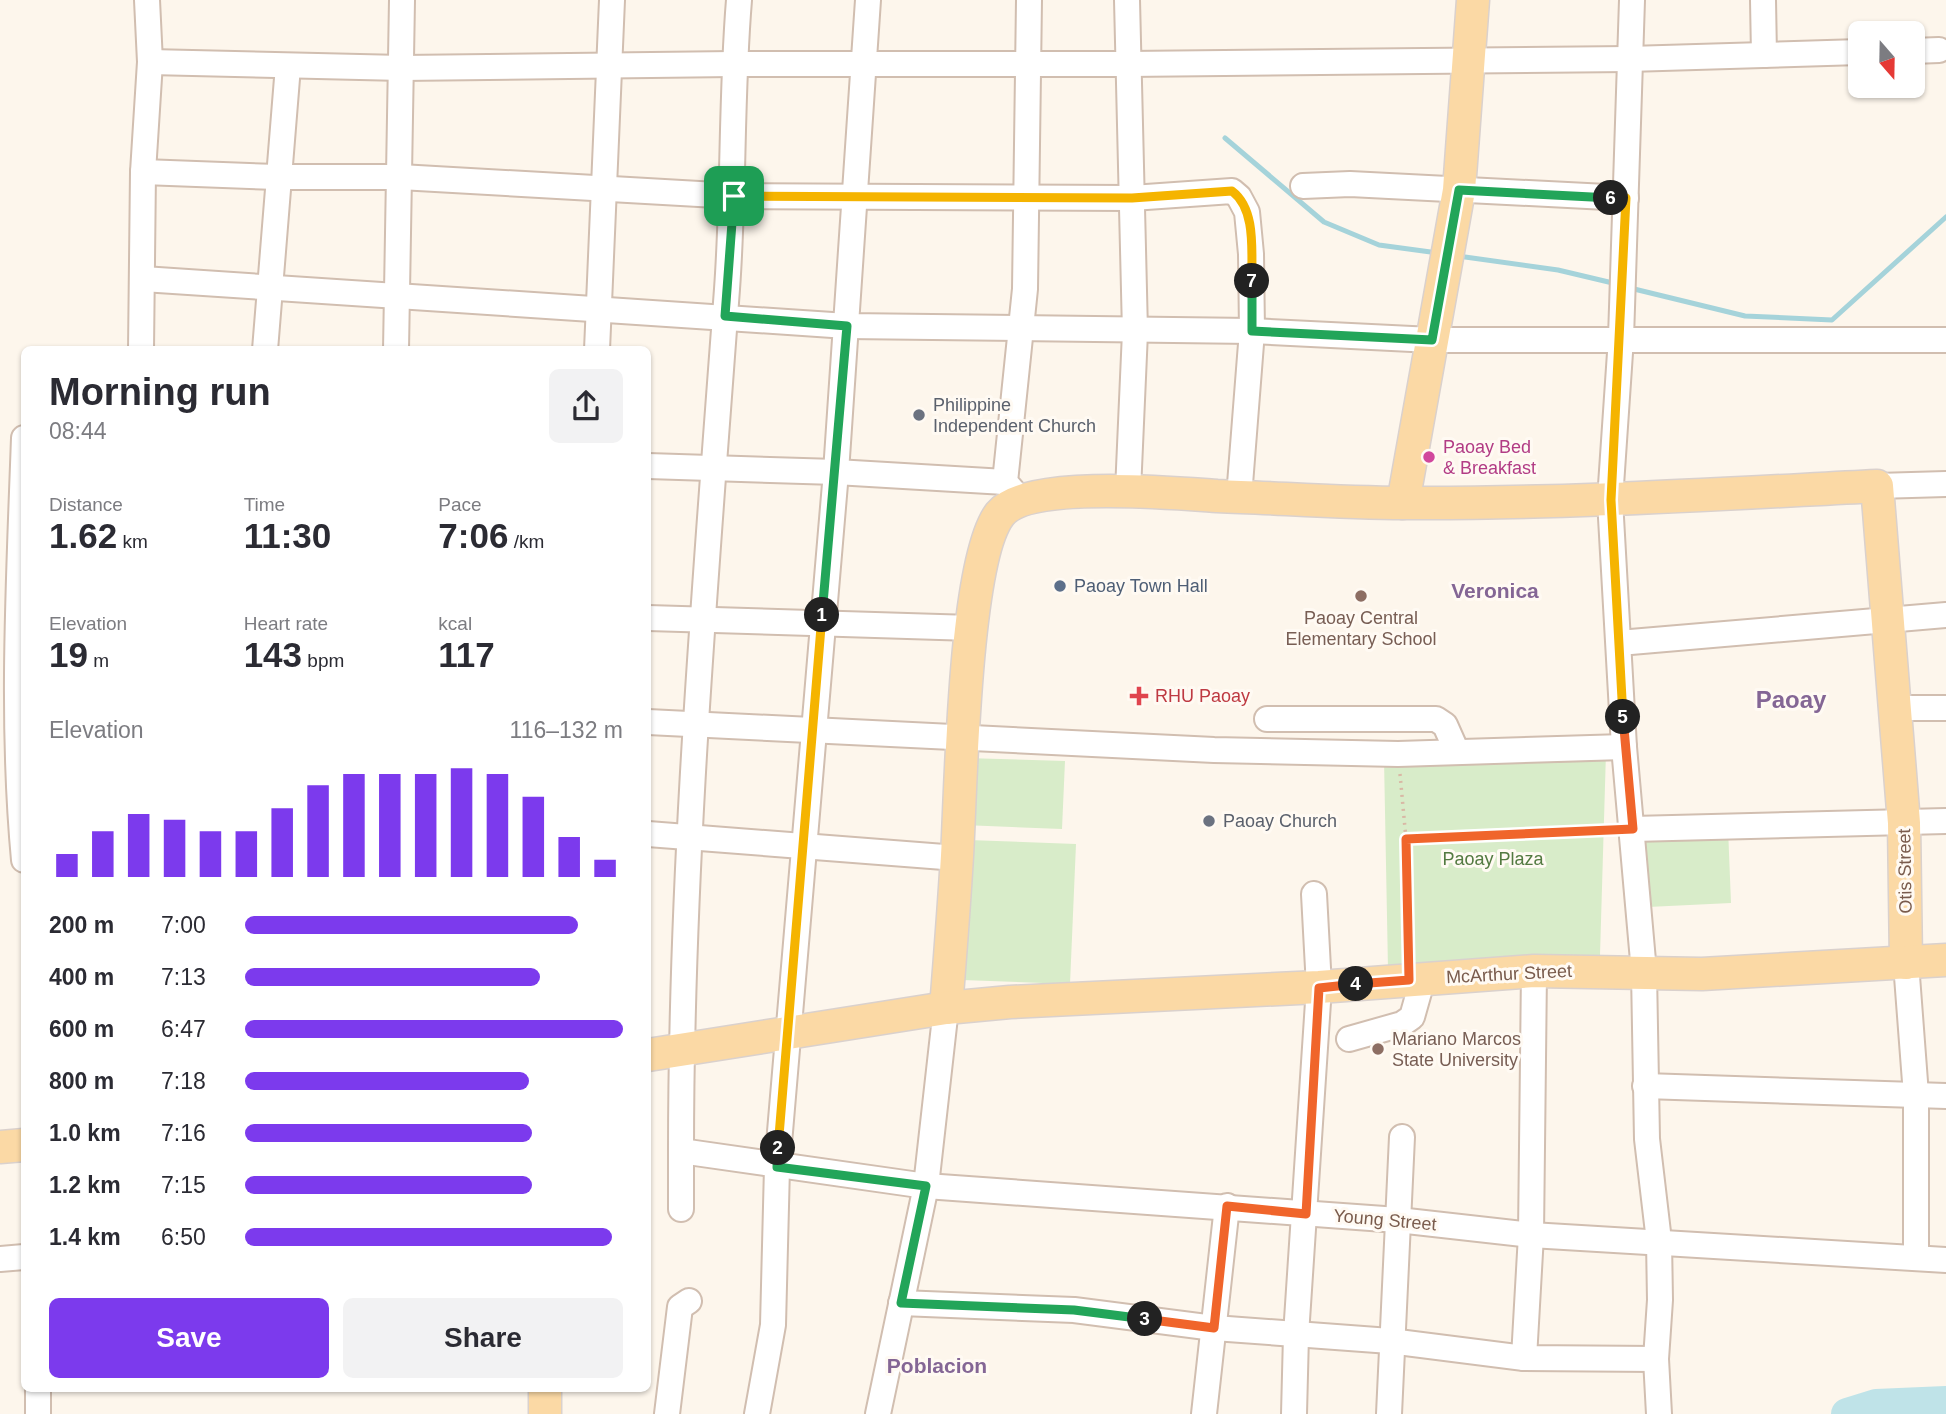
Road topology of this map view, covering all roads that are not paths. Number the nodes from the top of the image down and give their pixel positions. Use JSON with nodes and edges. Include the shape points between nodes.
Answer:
{"nodes":[{"id":1,"x":147,"y":0,"type":"edge"},
{"id":2,"x":402,"y":0,"type":"edge"},
{"id":3,"x":612,"y":0,"type":"edge"},
{"id":4,"x":739,"y":0,"type":"edge"},
{"id":5,"x":868,"y":0,"type":"edge"},
{"id":6,"x":1029,"y":0,"type":"edge"},
{"id":7,"x":1127,"y":0,"type":"edge"},
{"id":8,"x":1473,"y":0,"type":"edge"},
{"id":9,"x":1632,"y":0,"type":"edge"},
{"id":10,"x":1763,"y":0,"type":"edge"},
{"id":11,"x":1939,"y":50,"type":"dead end"},
{"id":12,"x":1925,"y":51,"type":"edge"},
{"id":13,"x":1848,"y":52,"type":"edge"},
{"id":14,"x":1764,"y":55,"type":"junction"},
{"id":15,"x":1470,"y":59,"type":"junction"},
{"id":16,"x":1629,"y":60,"type":"junction"},
{"id":17,"x":150,"y":62,"type":"junction"},
{"id":18,"x":733,"y":64,"type":"junction"},
{"id":19,"x":1128,"y":64,"type":"junction"},
{"id":20,"x":610,"y":65,"type":"junction"},
{"id":21,"x":1029,"y":65,"type":"junction"},
{"id":22,"x":288,"y":66,"type":"junction"},
{"id":23,"x":864,"y":66,"type":"junction"},
{"id":24,"x":402,"y":68,"type":"junction"},
{"id":25,"x":143,"y":172,"type":"junction"},
{"id":26,"x":277,"y":177,"type":"junction"},
{"id":27,"x":400,"y":177,"type":"junction"},
{"id":28,"x":1303,"y":186,"type":"dead end"},
{"id":29,"x":606,"y":188,"type":"junction"},
{"id":30,"x":1459,"y":190,"type":"junction"},
{"id":31,"x":856,"y":194,"type":"junction"},
{"id":32,"x":734,"y":196,"type":"junction"},
{"id":33,"x":1028,"y":197,"type":"junction"},
{"id":34,"x":1132,"y":198,"type":"junction"},
{"id":35,"x":1626,"y":198,"type":"junction"},
{"id":36,"x":143,"y":279,"type":"junction"},
{"id":37,"x":268,"y":288,"type":"junction"},
{"id":38,"x":399,"y":296,"type":"junction"},
{"id":39,"x":598,"y":309,"type":"junction"},
{"id":40,"x":725,"y":316,"type":"junction"},
{"id":41,"x":847,"y":326,"type":"junction"},
{"id":42,"x":1023,"y":327,"type":"junction"},
{"id":43,"x":1252,"y":331,"type":"junction"},
{"id":44,"x":1135,"y":332,"type":"junction"},
{"id":45,"x":1621,"y":338,"type":"junction"},
{"id":46,"x":1432,"y":340,"type":"junction"},
{"id":47,"x":1946,"y":340,"type":"edge"},
{"id":48,"x":141,"y":346,"type":"edge"},
{"id":49,"x":265,"y":346,"type":"edge"},
{"id":50,"x":396,"y":346,"type":"edge"},
{"id":51,"x":597,"y":346,"type":"edge"},
{"id":52,"x":21,"y":438,"type":"edge"},
{"id":53,"x":0,"y":439,"type":"edge"},
{"id":54,"x":651,"y":466,"type":"edge"},
{"id":55,"x":712,"y":470,"type":"junction"},
{"id":56,"x":836,"y":472,"type":"junction"},
{"id":57,"x":21,"y":483,"type":"edge"},
{"id":58,"x":1946,"y":484,"type":"edge"},
{"id":59,"x":1877,"y":486,"type":"junction"},
{"id":60,"x":1013,"y":491,"type":"junction"},
{"id":61,"x":1128,"y":491,"type":"junction"},
{"id":62,"x":1238,"y":496,"type":"junction"},
{"id":63,"x":1611,"y":500,"type":"junction"},
{"id":64,"x":1403,"y":503,"type":"junction"},
{"id":65,"x":14,"y":588,"type":"edge"},
{"id":66,"x":1946,"y":615,"type":"edge"},
{"id":67,"x":651,"y":618,"type":"edge"},
{"id":68,"x":1888,"y":618,"type":"junction"},
{"id":69,"x":703,"y":622,"type":"junction"},
{"id":70,"x":822,"y":623,"type":"junction"},
{"id":71,"x":972,"y":628,"type":"junction"},
{"id":72,"x":1619,"y":643,"type":"junction"},
{"id":73,"x":9,"y":702,"type":"edge"},
{"id":74,"x":1946,"y":708,"type":"edge"},
{"id":75,"x":1895,"y":709,"type":"junction"},
{"id":76,"x":1267,"y":719,"type":"dead end"},
{"id":77,"x":651,"y":722,"type":"edge"},
{"id":78,"x":694,"y":726,"type":"junction"},
{"id":79,"x":814,"y":732,"type":"junction"},
{"id":80,"x":963,"y":739,"type":"junction"},
{"id":81,"x":1624,"y":747,"type":"junction"},
{"id":82,"x":1457,"y":752,"type":"junction"},
{"id":83,"x":9,"y":791,"type":"edge"},
{"id":84,"x":1946,"y":821,"type":"edge"},
{"id":85,"x":1904,"y":823,"type":"junction"},
{"id":86,"x":1633,"y":829,"type":"junction"},
{"id":87,"x":651,"y":834,"type":"edge"},
{"id":88,"x":690,"y":836,"type":"junction"},
{"id":89,"x":21,"y":846,"type":"edge"},
{"id":90,"x":805,"y":847,"type":"junction"},
{"id":91,"x":957,"y":858,"type":"junction"},
{"id":92,"x":1314,"y":894,"type":"dead end"},
{"id":93,"x":1946,"y":960,"type":"edge"},
{"id":94,"x":1906,"y":963,"type":"junction"},
{"id":95,"x":1534,"y":971,"type":"junction"},
{"id":96,"x":1644,"y":972,"type":"junction"},
{"id":97,"x":1416,"y":979,"type":"junction"},
{"id":98,"x":1319,"y":988,"type":"junction"},
{"id":99,"x":946,"y":1009,"type":"junction"},
{"id":100,"x":787,"y":1036,"type":"junction"},
{"id":101,"x":1349,"y":1039,"type":"dead end"},
{"id":102,"x":683,"y":1051,"type":"junction"},
{"id":103,"x":651,"y":1055,"type":"edge"},
{"id":104,"x":1644,"y":1086,"type":"junction"},
{"id":105,"x":1916,"y":1095,"type":"junction"},
{"id":106,"x":1946,"y":1096,"type":"edge"},
{"id":107,"x":1402,"y":1137,"type":"dead end"},
{"id":108,"x":21,"y":1145,"type":"edge"},
{"id":109,"x":0,"y":1147,"type":"edge"},
{"id":110,"x":691,"y":1153,"type":"junction"},
{"id":111,"x":777,"y":1167,"type":"junction"},
{"id":112,"x":926,"y":1186,"type":"junction"},
{"id":113,"x":1227,"y":1206,"type":"junction"},
{"id":114,"x":681,"y":1209,"type":"dead end"},
{"id":115,"x":1306,"y":1214,"type":"junction"},
{"id":116,"x":1398,"y":1220,"type":"junction"},
{"id":117,"x":1531,"y":1235,"type":"junction"},
{"id":118,"x":1659,"y":1241,"type":"junction"},
{"id":119,"x":21,"y":1257,"type":"edge"},
{"id":120,"x":1916,"y":1258,"type":"junction"},
{"id":121,"x":0,"y":1259,"type":"edge"},
{"id":122,"x":1946,"y":1260,"type":"edge"},
{"id":123,"x":689,"y":1301,"type":"dead end"},
{"id":124,"x":901,"y":1303,"type":"junction"},
{"id":125,"x":1214,"y":1328,"type":"junction"},
{"id":126,"x":1296,"y":1335,"type":"junction"},
{"id":127,"x":1391,"y":1341,"type":"junction"},
{"id":128,"x":1524,"y":1358,"type":"junction"},
{"id":129,"x":1656,"y":1359,"type":"junction"},
{"id":130,"x":38,"y":1392,"type":"edge"},
{"id":131,"x":545,"y":1392,"type":"edge"},
{"id":132,"x":38,"y":1414,"type":"edge"},
{"id":133,"x":545,"y":1414,"type":"edge"},
{"id":134,"x":667,"y":1414,"type":"edge"},
{"id":135,"x":757,"y":1414,"type":"edge"},
{"id":136,"x":878,"y":1414,"type":"edge"},
{"id":137,"x":1205,"y":1414,"type":"edge"},
{"id":138,"x":1294,"y":1414,"type":"edge"},
{"id":139,"x":1389,"y":1414,"type":"edge"},
{"id":140,"x":1659,"y":1414,"type":"edge"}],
"edges":[{"from":1,"to":17,"type":"street"},
{"from":2,"to":24,"type":"street"},
{"from":3,"to":20,"type":"street"},
{"from":4,"to":18,"type":"street"},
{"from":5,"to":23,"type":"street"},
{"from":6,"to":21,"type":"street"},
{"from":7,"to":19,"type":"street"},
{"from":8,"to":15,"type":"main road"},
{"from":9,"to":16,"type":"street"},
{"from":10,"to":14,"type":"street"},
{"from":11,"to":12,"type":"street"},
{"from":13,"to":14,"type":"street"},
{"from":14,"to":16,"type":"street"},
{"from":15,"to":16,"type":"street"},
{"from":15,"to":19,"type":"street"},
{"from":15,"to":30,"type":"main road"},
{"from":16,"to":35,"type":"street"},
{"from":17,"to":22,"type":"street"},
{"from":17,"to":25,"type":"street"},
{"from":18,"to":20,"type":"street"},
{"from":18,"to":23,"type":"street"},
{"from":18,"to":32,"type":"street"},
{"from":19,"to":21,"type":"street"},
{"from":19,"to":34,"type":"street"},
{"from":20,"to":24,"type":"street"},
{"from":20,"to":29,"type":"street"},
{"from":21,"to":23,"type":"street"},
{"from":21,"to":33,"type":"street"},
{"from":22,"to":24,"type":"street"},
{"from":22,"to":26,"type":"street"},
{"from":23,"to":31,"type":"street"},
{"from":24,"to":27,"type":"street"},
{"from":25,"to":26,"type":"street"},
{"from":25,"to":36,"type":"street"},
{"from":26,"to":27,"type":"street"},
{"from":26,"to":37,"type":"street"},
{"from":27,"to":29,"type":"street"},
{"from":27,"to":38,"type":"street"},
{"from":28,"to":30,"type":"street"},
{"from":29,"to":32,"type":"street"},
{"from":29,"to":39,"type":"street"},
{"from":30,"to":35,"type":"street"},
{"from":30,"to":46,"type":"main road"},
{"from":31,"to":32,"type":"street"},
{"from":31,"to":33,"type":"street"},
{"from":31,"to":41,"type":"street"},
{"from":32,"to":40,"type":"street"},
{"from":33,"to":34,"type":"street"},
{"from":33,"to":42,"type":"street"},
{"from":34,"to":43,"type":"street","via":[[1232,191],[1239,197],[1248,220]]},
{"from":34,"to":44,"type":"street"},
{"from":35,"to":45,"type":"street"},
{"from":36,"to":37,"type":"street"},
{"from":36,"to":48,"type":"street"},
{"from":37,"to":38,"type":"street"},
{"from":37,"to":49,"type":"street"},
{"from":38,"to":39,"type":"street"},
{"from":38,"to":50,"type":"street"},
{"from":39,"to":40,"type":"street"},
{"from":39,"to":51,"type":"street"},
{"from":40,"to":41,"type":"street"},
{"from":40,"to":55,"type":"street"},
{"from":41,"to":42,"type":"street"},
{"from":41,"to":56,"type":"street"},
{"from":42,"to":44,"type":"street"},
{"from":42,"to":60,"type":"street"},
{"from":43,"to":44,"type":"street"},
{"from":43,"to":46,"type":"street"},
{"from":43,"to":62,"type":"street"},
{"from":44,"to":61,"type":"street"},
{"from":45,"to":46,"type":"street"},
{"from":45,"to":47,"type":"street"},
{"from":45,"to":63,"type":"street"},
{"from":46,"to":64,"type":"main road"},
{"from":52,"to":53,"type":"street"},
{"from":54,"to":55,"type":"street"},
{"from":55,"to":56,"type":"street"},
{"from":55,"to":69,"type":"street"},
{"from":56,"to":60,"type":"street"},
{"from":56,"to":70,"type":"street"},
{"from":57,"to":65,"type":"street"},
{"from":58,"to":59,"type":"street"},
{"from":59,"to":63,"type":"main road"},
{"from":59,"to":68,"type":"main road","name":"Otis Street"},
{"from":60,"to":61,"type":"main road"},
{"from":60,"to":71,"type":"main road","via":[[990,530]]},
{"from":61,"to":62,"type":"main road"},
{"from":62,"to":64,"type":"main road"},
{"from":63,"to":64,"type":"main road"},
{"from":63,"to":72,"type":"street"},
{"from":65,"to":73,"type":"street"},
{"from":66,"to":68,"type":"street"},
{"from":67,"to":69,"type":"street"},
{"from":68,"to":72,"type":"street"},
{"from":68,"to":75,"type":"main road","name":"Otis Street"},
{"from":69,"to":70,"type":"street"},
{"from":69,"to":78,"type":"street"},
{"from":70,"to":71,"type":"street"},
{"from":70,"to":79,"type":"street"},
{"from":71,"to":80,"type":"main road"},
{"from":72,"to":81,"type":"street"},
{"from":73,"to":83,"type":"street"},
{"from":74,"to":75,"type":"street"},
{"from":75,"to":85,"type":"main road","name":"Otis Street"},
{"from":76,"to":82,"type":"street","via":[[1436,719],[1445,726]]},
{"from":77,"to":78,"type":"street"},
{"from":78,"to":79,"type":"street"},
{"from":78,"to":88,"type":"street"},
{"from":79,"to":80,"type":"street"},
{"from":79,"to":90,"type":"street"},
{"from":80,"to":82,"type":"street","via":[[1214,750]]},
{"from":80,"to":91,"type":"main road"},
{"from":81,"to":82,"type":"street"},
{"from":81,"to":86,"type":"street"},
{"from":83,"to":89,"type":"street"},
{"from":84,"to":85,"type":"street"},
{"from":85,"to":86,"type":"street"},
{"from":85,"to":94,"type":"main road","name":"Otis Street"},
{"from":86,"to":96,"type":"street"},
{"from":87,"to":88,"type":"street"},
{"from":88,"to":90,"type":"street"},
{"from":88,"to":102,"type":"street"},
{"from":90,"to":91,"type":"street"},
{"from":90,"to":100,"type":"street"},
{"from":91,"to":99,"type":"main road"},
{"from":92,"to":98,"type":"street"},
{"from":93,"to":94,"type":"main road","name":"McArthur Street"},
{"from":94,"to":96,"type":"main road","name":"McArthur Street","via":[[1702,974]]},
{"from":94,"to":105,"type":"street","name":"Otis Street"},
{"from":95,"to":96,"type":"main road","name":"McArthur Street"},
{"from":95,"to":97,"type":"main road","name":"McArthur Street"},
{"from":95,"to":117,"type":"street"},
{"from":96,"to":104,"type":"street"},
{"from":97,"to":98,"type":"main road","name":"McArthur Street"},
{"from":97,"to":101,"type":"street","via":[[1412,1017]]},
{"from":98,"to":99,"type":"main road","name":"McArthur Street"},
{"from":98,"to":115,"type":"street"},
{"from":99,"to":100,"type":"main road","name":"McArthur Street"},
{"from":99,"to":112,"type":"street"},
{"from":100,"to":102,"type":"main road","name":"McArthur Street"},
{"from":100,"to":111,"type":"street"},
{"from":102,"to":103,"type":"main road","name":"McArthur Street"},
{"from":102,"to":110,"type":"street"},
{"from":104,"to":105,"type":"street"},
{"from":104,"to":118,"type":"street"},
{"from":105,"to":106,"type":"street"},
{"from":105,"to":120,"type":"street","name":"Otis Street"},
{"from":107,"to":116,"type":"street"},
{"from":108,"to":109,"type":"main road"},
{"from":110,"to":111,"type":"street","name":"Young Street"},
{"from":110,"to":114,"type":"street"},
{"from":111,"to":112,"type":"street","name":"Young Street"},
{"from":111,"to":135,"type":"street","via":[[773,1325]]},
{"from":112,"to":113,"type":"street","name":"Young Street"},
{"from":112,"to":124,"type":"street"},
{"from":113,"to":115,"type":"street","name":"Young Street"},
{"from":113,"to":125,"type":"street"},
{"from":115,"to":116,"type":"street","name":"Young Street"},
{"from":115,"to":126,"type":"street"},
{"from":116,"to":117,"type":"street","name":"Young Street"},
{"from":116,"to":127,"type":"street"},
{"from":117,"to":118,"type":"street","name":"Young Street"},
{"from":117,"to":128,"type":"street"},
{"from":118,"to":120,"type":"street","name":"Young Street"},
{"from":118,"to":129,"type":"street"},
{"from":119,"to":121,"type":"street"},
{"from":120,"to":122,"type":"street","name":"Young Street"},
{"from":123,"to":134,"type":"street","via":[[680,1307]]},
{"from":124,"to":125,"type":"street","via":[[1074,1310]]},
{"from":124,"to":136,"type":"street"},
{"from":125,"to":126,"type":"street"},
{"from":125,"to":137,"type":"street"},
{"from":126,"to":127,"type":"street"},
{"from":126,"to":138,"type":"street"},
{"from":127,"to":128,"type":"street"},
{"from":127,"to":139,"type":"street"},
{"from":128,"to":129,"type":"street"},
{"from":129,"to":140,"type":"street"},
{"from":130,"to":132,"type":"street"},
{"from":131,"to":133,"type":"main road"}]}
